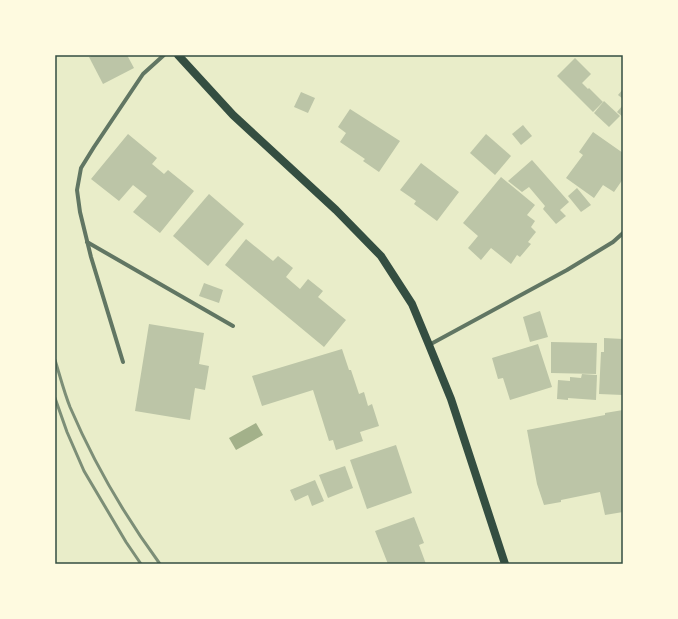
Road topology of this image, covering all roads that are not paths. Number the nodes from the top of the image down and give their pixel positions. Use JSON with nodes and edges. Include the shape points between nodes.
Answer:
{"nodes":[{"id":1,"x":164,"y":55,"type":"edge"},
{"id":2,"x":178,"y":55,"type":"edge"},
{"id":3,"x":623,"y":234,"type":"edge"},
{"id":4,"x":87,"y":242,"type":"junction"},
{"id":5,"x":234,"y":326,"type":"dead end"},
{"id":6,"x":429,"y":345,"type":"junction"},
{"id":7,"x":123,"y":362,"type":"dead end"},
{"id":8,"x":505,"y":564,"type":"edge"}],
"edges":[{"from":1,"to":4,"type":"street","via":[[143,74],[81,168],[77,190]]},
{"from":2,"to":6,"type":"main road","via":[[233,115],[336,210],[381,256],[412,304]]},
{"from":3,"to":6,"type":"street","via":[[567,270]]},
{"from":4,"to":5,"type":"street"},
{"from":4,"to":7,"type":"street"},
{"from":6,"to":8,"type":"main road","via":[[451,399]]}]}
